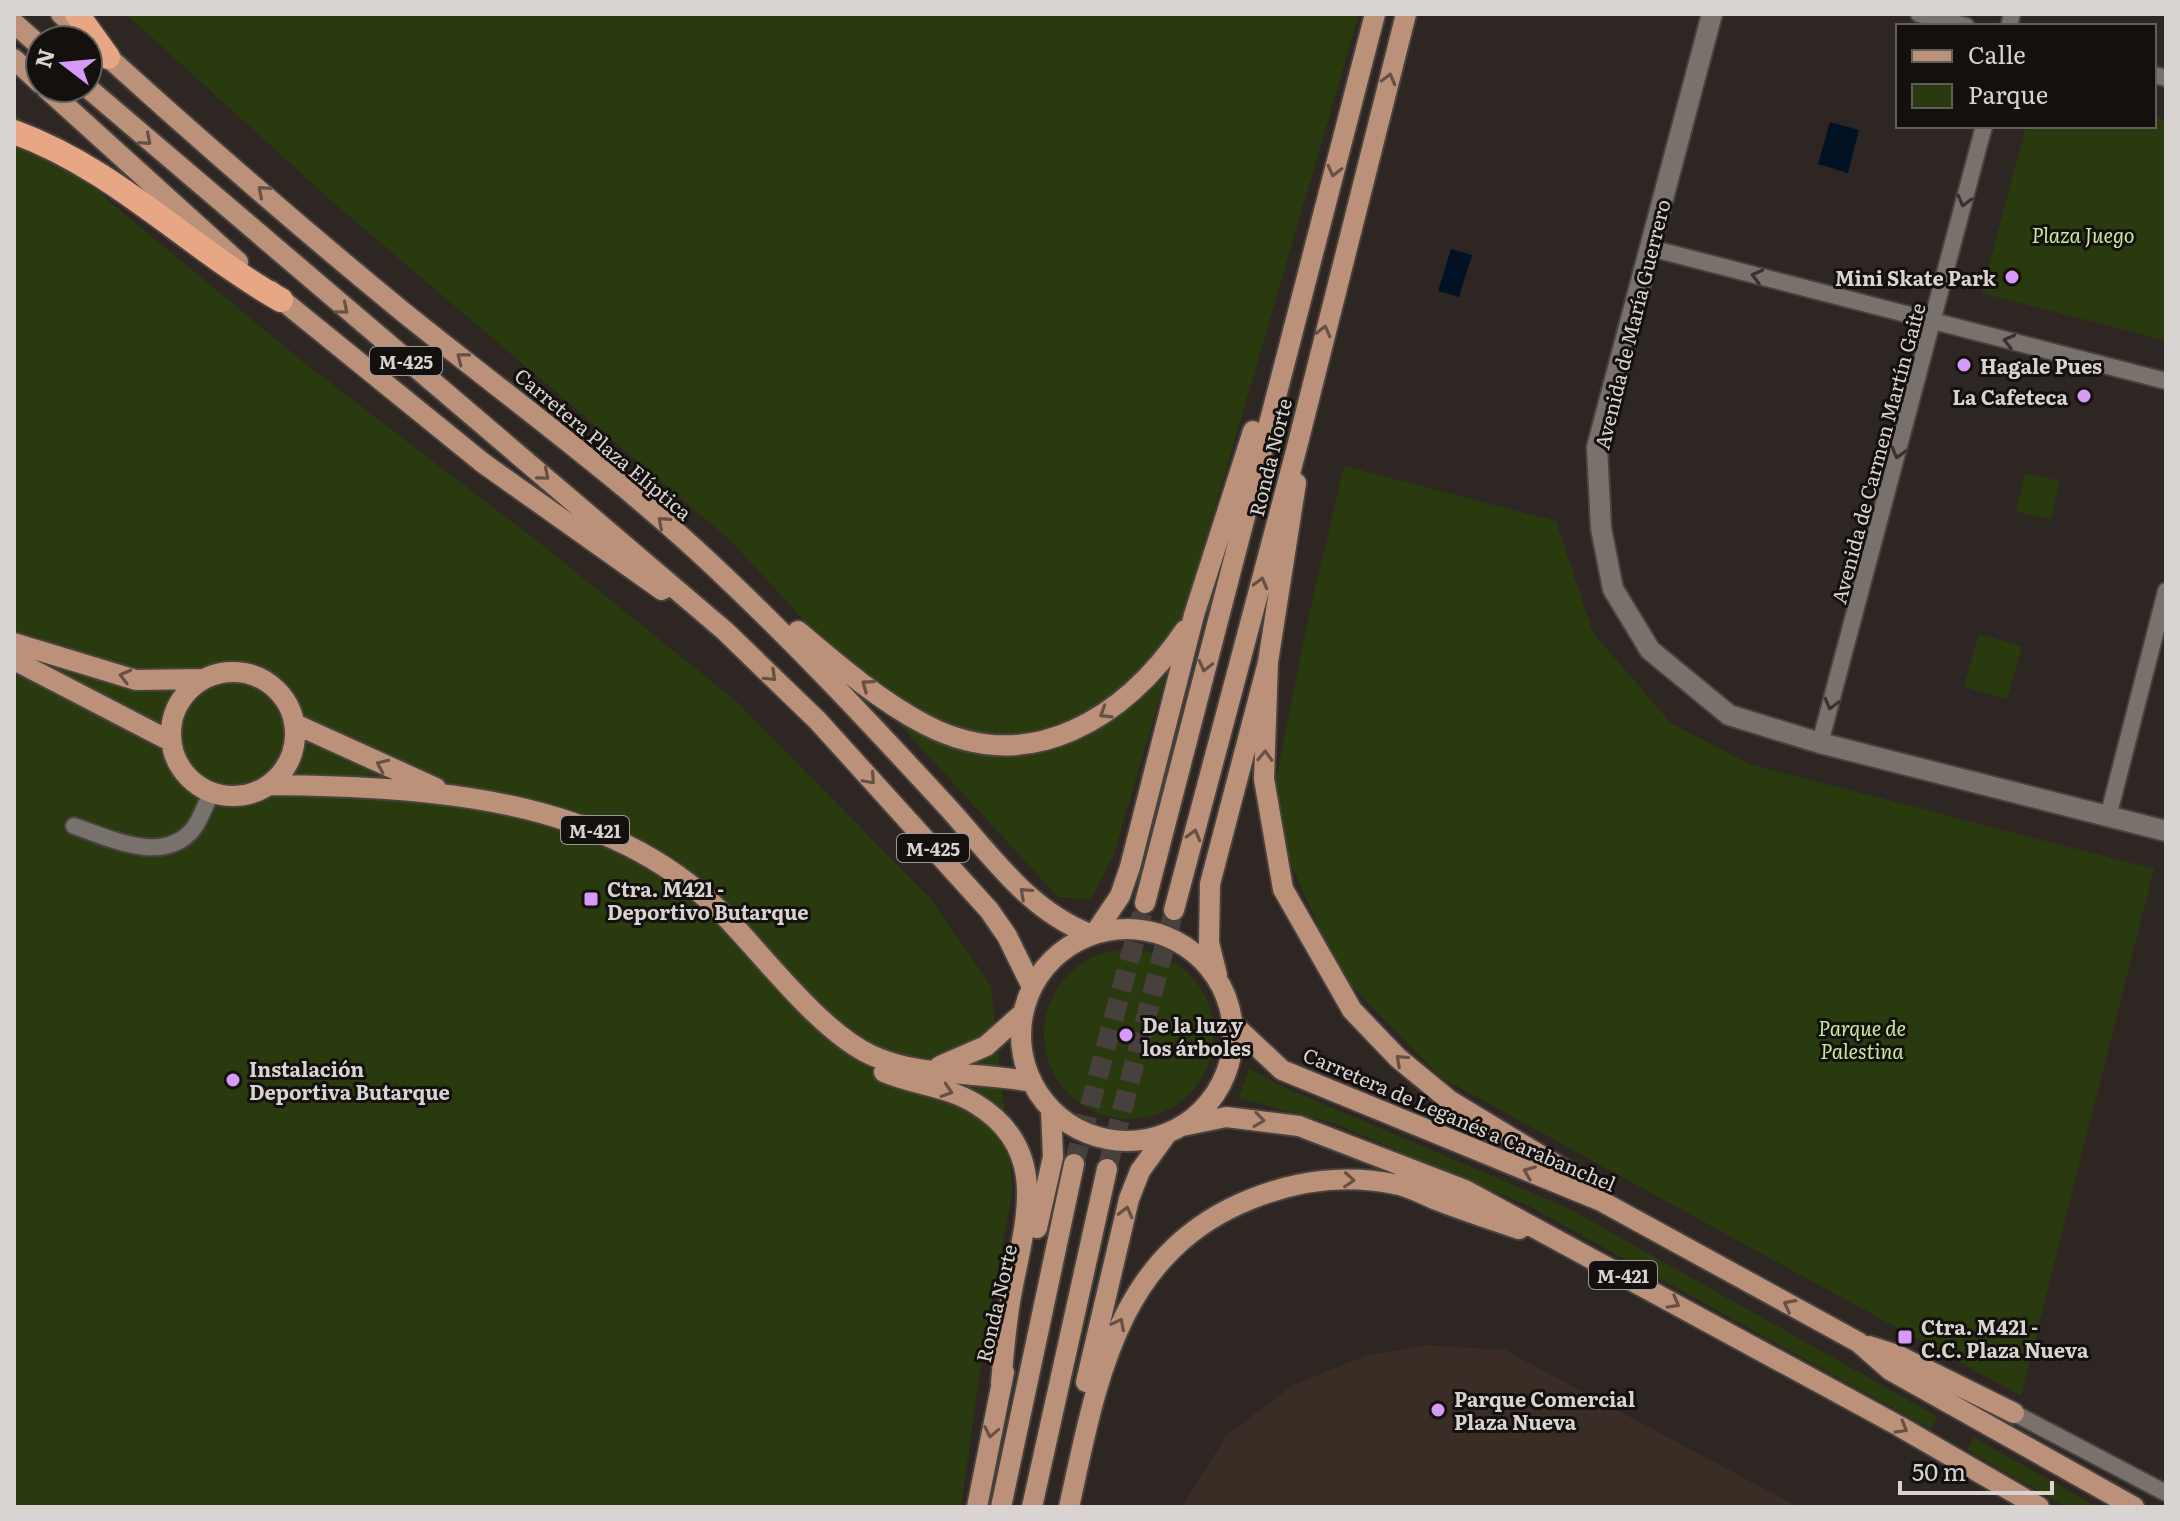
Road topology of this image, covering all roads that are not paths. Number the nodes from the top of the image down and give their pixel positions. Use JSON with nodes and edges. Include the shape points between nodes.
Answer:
{"nodes":[{"id":1,"x":61,"y":14,"type":"edge"},
{"id":2,"x":77,"y":14,"type":"edge"},
{"id":3,"x":1375,"y":14,"type":"edge"},
{"id":4,"x":1406,"y":14,"type":"edge"},
{"id":5,"x":1712,"y":14,"type":"edge"},
{"id":6,"x":1919,"y":14,"type":"edge"},
{"id":7,"x":1958,"y":24,"type":"edge"},
{"id":8,"x":108,"y":57,"type":"junction"},
{"id":9,"x":104,"y":102,"type":"edge"},
{"id":10,"x":64,"y":104,"type":"edge"},
{"id":11,"x":1983,"y":128,"type":"edge"},
{"id":12,"x":14,"y":132,"type":"edge"},
{"id":13,"x":1650,"y":248,"type":"junction"},
{"id":14,"x":281,"y":300,"type":"junction"},
{"id":15,"x":1933,"y":321,"type":"junction"},
{"id":16,"x":2166,"y":381,"type":"edge"},
{"id":17,"x":1277,"y":383,"type":"junction"},
{"id":18,"x":1297,"y":447,"type":"junction"},
{"id":19,"x":722,"y":573,"type":"junction"},
{"id":20,"x":2166,"y":591,"type":"edge"},
{"id":21,"x":1194,"y":615,"type":"junction"},
{"id":22,"x":725,"y":631,"type":"junction"},
{"id":23,"x":14,"y":643,"type":"edge"},
{"id":24,"x":14,"y":660,"type":"edge"},
{"id":25,"x":1268,"y":662,"type":"junction"},
{"id":26,"x":203,"y":679,"type":"junction"},
{"id":27,"x":295,"y":724,"type":"junction"},
{"id":28,"x":170,"y":741,"type":"junction"},
{"id":29,"x":1820,"y":743,"type":"junction"},
{"id":30,"x":271,"y":785,"type":"junction"},
{"id":31,"x":211,"y":793,"type":"junction"},
{"id":32,"x":454,"y":796,"type":"junction"},
{"id":33,"x":2108,"y":817,"type":"junction"},
{"id":34,"x":74,"y":826,"type":"dead end"},
{"id":35,"x":2166,"y":831,"type":"edge"},
{"id":36,"x":1145,"y":903,"type":"tunnel mouth"},
{"id":37,"x":1174,"y":910,"type":"tunnel mouth"},
{"id":38,"x":1092,"y":934,"type":"junction"},
{"id":39,"x":1219,"y":979,"type":"junction"},
{"id":40,"x":1032,"y":987,"type":"junction"},
{"id":41,"x":1023,"y":1013,"type":"junction"},
{"id":42,"x":1234,"y":1025,"type":"junction"},
{"id":43,"x":855,"y":1045,"type":"junction"},
{"id":44,"x":957,"y":1065,"type":"junction"},
{"id":45,"x":1032,"y":1082,"type":"junction"},
{"id":46,"x":1051,"y":1110,"type":"junction"},
{"id":47,"x":1174,"y":1130,"type":"junction"},
{"id":48,"x":1074,"y":1164,"type":"tunnel mouth"},
{"id":49,"x":1107,"y":1169,"type":"tunnel mouth"},
{"id":50,"x":1601,"y":1201,"type":"junction"},
{"id":51,"x":1569,"y":1245,"type":"junction"},
{"id":52,"x":1858,"y":1342,"type":"junction"},
{"id":53,"x":1001,"y":1383,"type":"junction"},
{"id":54,"x":2014,"y":1413,"type":"joint"},
{"id":55,"x":2166,"y":1493,"type":"edge"},
{"id":56,"x":977,"y":1507,"type":"edge"},
{"id":57,"x":1001,"y":1507,"type":"edge"},
{"id":58,"x":1032,"y":1507,"type":"edge"},
{"id":59,"x":1060,"y":1507,"type":"edge"},
{"id":60,"x":1069,"y":1507,"type":"edge"},
{"id":61,"x":2039,"y":1507,"type":"edge"},
{"id":62,"x":2134,"y":1507,"type":"edge"}],
"edges":[{"from":1,"to":8,"type":"main road","name":"Carretera Plaza Elíptica","number":"M-425"},
{"from":2,"to":8,"type":"highway"},
{"from":3,"to":17,"type":"main road","name":"Ronda Norte","one_way":true},
{"from":18,"to":4,"type":"main road","name":"Ronda Norte","one_way":true},
{"from":5,"to":13,"type":"street","name":"Avenida de María Guerrero"},
{"from":6,"to":7,"type":"street"},
{"from":19,"to":8,"type":"main road","name":"Carretera Plaza Elíptica","number":"M-425","one_way":true,"via":[[609,474],[400,309]]},
{"from":9,"to":22,"type":"main road","number":"M-425","one_way":true},
{"from":10,"to":14,"type":"main road"},
{"from":11,"to":15,"type":"street","name":"Avenida de Carmen Martín Gaite","one_way":true},
{"from":12,"to":14,"type":"highway","via":[[95,170]]},
{"from":15,"to":13,"type":"street","one_way":true},
{"from":13,"to":29,"type":"street","name":"Avenida de María Guerrero","via":[[1597,447],[1601,528],[1613,589],[1650,650],[1717,707]]},
{"from":14,"to":22,"type":"main road","via":[[516,488]]},
{"from":16,"to":15,"type":"street","one_way":true},
{"from":15,"to":29,"type":"street","name":"Avenida de Carmen Martín Gaite","one_way":true},
{"from":17,"to":21,"type":"main road","via":[[1256,422]]},
{"from":17,"to":36,"type":"main road","name":"Ronda Norte","one_way":true},
{"from":18,"to":25,"type":"main road","via":[[1296,499]]},
{"from":37,"to":18,"type":"main road","name":"Ronda Norte","one_way":true},
{"from":21,"to":19,"type":"main road","one_way":true,"via":[[1152,675],[1112,710],[1064,734],[991,745],[949,734],[898,708]]},
{"from":38,"to":19,"type":"main road","name":"Carretera Plaza Elíptica","number":"M-425","one_way":true,"via":[[1050,915],[1015,884],[817,667]]},
{"from":20,"to":33,"type":"street"},
{"from":21,"to":38,"type":"main road","via":[[1130,867],[1120,896]]},
{"from":22,"to":40,"type":"main road","number":"M-425","one_way":true,"via":[[818,721],[989,910]]},
{"from":26,"to":23,"type":"main road","one_way":true,"via":[[136,680]]},
{"from":24,"to":28,"type":"main road"},
{"from":25,"to":39,"type":"main road","via":[[1210,884],[1209,943]]},
{"from":50,"to":25,"type":"main road","one_way":true,"via":[[1573,1175],[1449,1100],[1352,1010],[1283,889],[1264,779]]},
{"from":26,"to":27,"type":"main road","via":[[242,672],[268,681],[288,700]]},
{"from":26,"to":28,"type":"main road","via":[[184,695]]},
{"from":27,"to":30,"type":"main road","via":[[286,768]]},
{"from":32,"to":27,"type":"main road","number":"M-421","one_way":true},
{"from":28,"to":31,"type":"main road","via":[[178,765]]},
{"from":29,"to":33,"type":"street","name":"Avenida de María Guerrero"},
{"from":30,"to":31,"type":"main road","number":"M-421","via":[[237,796]]},
{"from":30,"to":32,"type":"main road","number":"M-421","via":[[356,786]]},
{"from":31,"to":34,"type":"street","via":[[193,829],[167,846],[137,847]]},
{"from":32,"to":43,"type":"main road","number":"M-421","via":[[531,810],[606,833],[664,866],[716,908]]},
{"from":33,"to":35,"type":"street","name":"Avenida de María Guerrero"},
{"from":38,"to":39,"type":"main road","number":"M-421","via":[[1132,929],[1156,933],[1194,953]]},
{"from":38,"to":40,"type":"main road","number":"M-421","via":[[1056,956]]},
{"from":39,"to":42,"type":"main road","number":"M-421"},
{"from":40,"to":41,"type":"main road","number":"M-421"},
{"from":41,"to":44,"type":"main road","number":"M-421"},
{"from":41,"to":45,"type":"main road","number":"M-421","via":[[1024,1062]]},
{"from":42,"to":47,"type":"main road","number":"M-421","via":[[1234,1049],[1222,1083],[1201,1112]]},
{"from":50,"to":42,"type":"main road","name":"Carretera de Leganés a Carabanchel","number":"M-421","one_way":true,"via":[[1282,1070]]},
{"from":43,"to":44,"type":"main road","number":"M-421","via":[[883,1060],[928,1069]]},
{"from":43,"to":53,"type":"main road","one_way":true,"via":[[883,1072],[978,1105],[1014,1140],[1030,1193]]},
{"from":44,"to":45,"type":"main road"},
{"from":45,"to":46,"type":"main road","number":"M-421"},
{"from":46,"to":47,"type":"main road","number":"M-421","via":[[1076,1129],[1105,1139],[1136,1141]]},
{"from":46,"to":53,"type":"main road","name":"Ronda Norte","via":[[1053,1157]]},
{"from":47,"to":51,"type":"main road","number":"M-421","one_way":true,"via":[[1226,1117],[1299,1126],[1465,1190]]},
{"from":59,"to":47,"type":"main road","one_way":true,"via":[[1129,1199],[1140,1171]]},
{"from":48,"to":57,"type":"main road"},
{"from":49,"to":58,"type":"main road"},
{"from":52,"to":50,"type":"main road","name":"Carretera de Leganés a Carabanchel","number":"M-421","one_way":true},
{"from":60,"to":51,"type":"main road","one_way":true,"via":[[1093,1399],[1111,1341],[1132,1299],[1172,1248],[1224,1210],[1298,1184],[1336,1179],[1395,1184]]},
{"from":51,"to":61,"type":"main road","number":"M-421","one_way":true},
{"from":52,"to":54,"type":"main road","number":"M-421","via":[[1897,1355]]},
{"from":52,"to":62,"type":"main road","name":"Carretera de Leganés a Carabanchel","number":"M-421","via":[[1890,1370]]},
{"from":53,"to":56,"type":"main road","name":"Ronda Norte","one_way":true},
{"from":54,"to":55,"type":"street","number":"M-421"}]}
